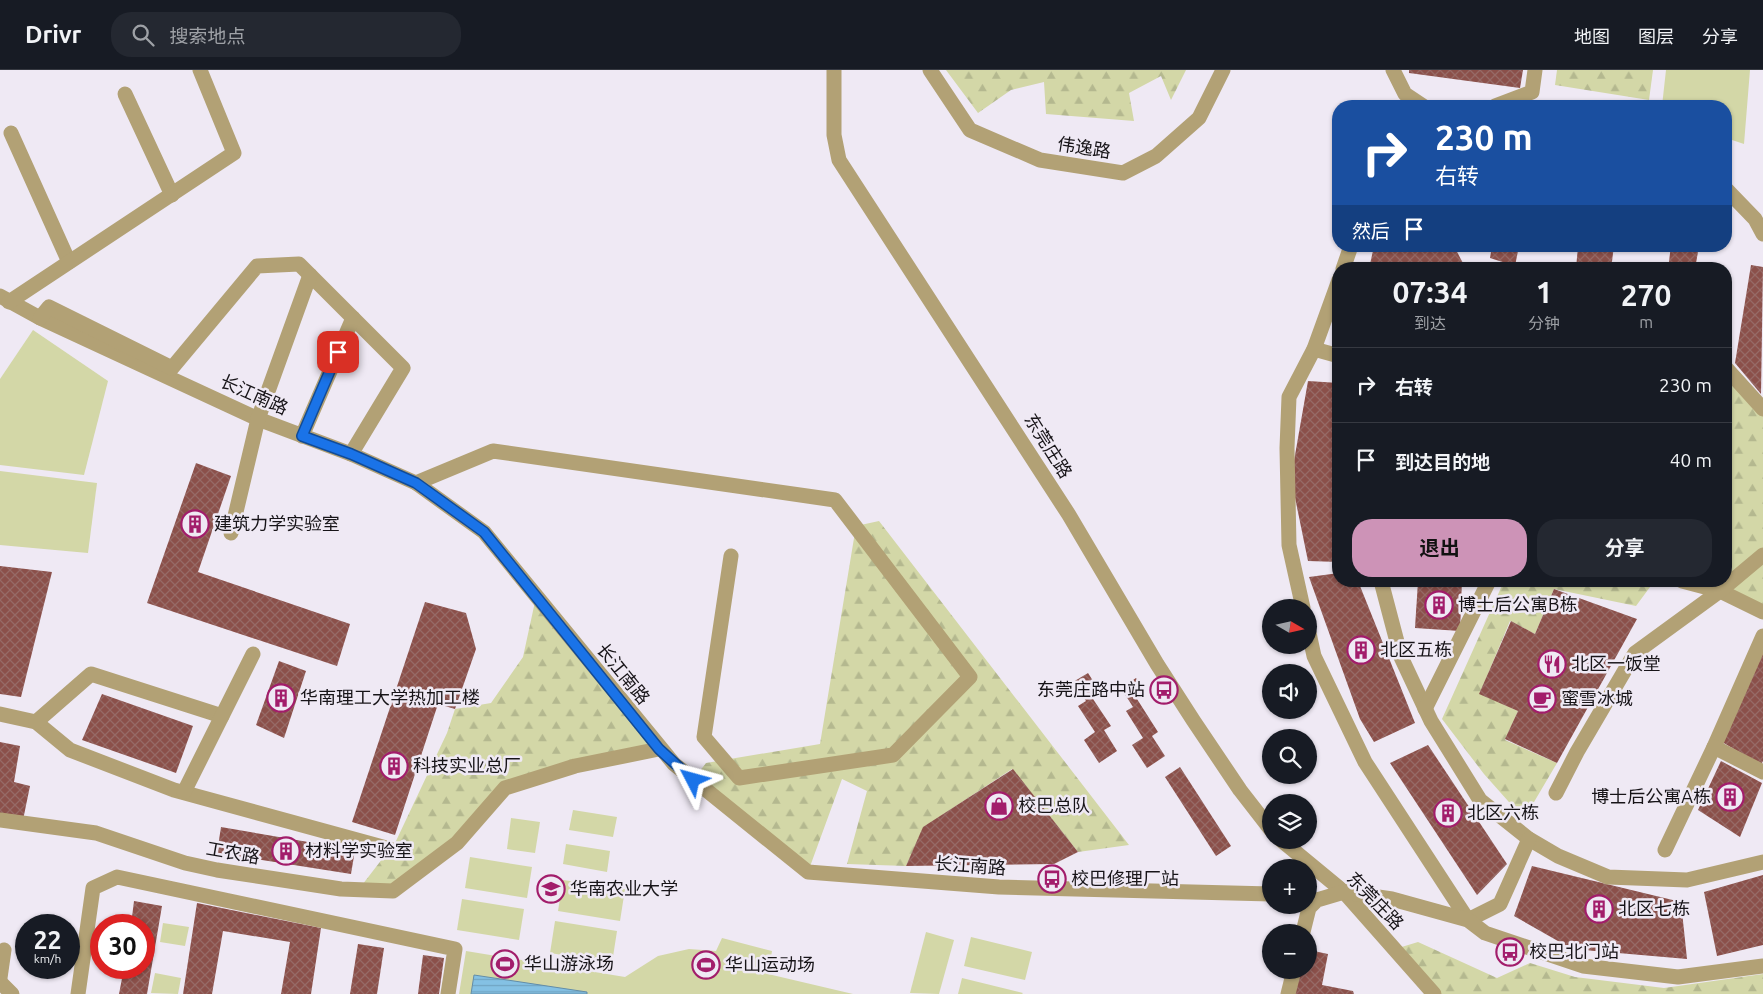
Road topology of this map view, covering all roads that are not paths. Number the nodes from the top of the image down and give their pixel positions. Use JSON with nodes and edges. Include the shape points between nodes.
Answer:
{"nodes":[{"id":1,"x":200,"y":70,"type":"edge"},
{"id":2,"x":834,"y":70,"type":"edge"},
{"id":3,"x":930,"y":70,"type":"edge"},
{"id":4,"x":1224,"y":70,"type":"edge"},
{"id":5,"x":1393,"y":70,"type":"edge"},
{"id":6,"x":1535,"y":70,"type":"edge"},
{"id":7,"x":125,"y":94,"type":"dead end"},
{"id":8,"x":1414,"y":100,"type":"edge"},
{"id":9,"x":1511,"y":100,"type":"edge"},
{"id":10,"x":11,"y":133,"type":"dead end"},
{"id":11,"x":172,"y":195,"type":"junction"},
{"id":12,"x":1732,"y":195,"type":"edge"},
{"id":13,"x":1763,"y":234,"type":"edge"},
{"id":14,"x":70,"y":262,"type":"junction"},
{"id":15,"x":310,"y":275,"type":"junction"},
{"id":16,"x":5,"y":299,"type":"edge"},
{"id":17,"x":1332,"y":299,"type":"edge"},
{"id":18,"x":40,"y":318,"type":"junction"},
{"id":19,"x":353,"y":318,"type":"junction"},
{"id":20,"x":1314,"y":349,"type":"junction"},
{"id":21,"x":1332,"y":354,"type":"edge"},
{"id":22,"x":1732,"y":375,"type":"edge"},
{"id":23,"x":1763,"y":409,"type":"edge"},
{"id":24,"x":258,"y":419,"type":"junction"},
{"id":25,"x":302,"y":436,"type":"junction"},
{"id":26,"x":351,"y":454,"type":"junction"},
{"id":27,"x":416,"y":483,"type":"junction"},
{"id":28,"x":232,"y":533,"type":"dead end"},
{"id":29,"x":1763,"y":555,"type":"edge"},
{"id":30,"x":731,"y":556,"type":"dead end"},
{"id":31,"x":1732,"y":581,"type":"edge"},
{"id":32,"x":1383,"y":587,"type":"edge"},
{"id":33,"x":1486,"y":587,"type":"edge"},
{"id":34,"x":1705,"y":587,"type":"edge"},
{"id":35,"x":1725,"y":587,"type":"edge"},
{"id":36,"x":1720,"y":591,"type":"junction"},
{"id":37,"x":1301,"y":599,"type":"edge"},
{"id":38,"x":1763,"y":612,"type":"edge"},
{"id":39,"x":1763,"y":636,"type":"edge"},
{"id":40,"x":253,"y":654,"type":"dead end"},
{"id":41,"x":1314,"y":654,"type":"edge"},
{"id":42,"x":1425,"y":709,"type":"junction"},
{"id":43,"x":0,"y":714,"type":"edge"},
{"id":44,"x":222,"y":716,"type":"junction"},
{"id":45,"x":36,"y":722,"type":"junction"},
{"id":46,"x":1714,"y":747,"type":"junction"},
{"id":47,"x":659,"y":749,"type":"junction"},
{"id":48,"x":1763,"y":772,"type":"edge"},
{"id":49,"x":184,"y":792,"type":"junction"},
{"id":50,"x":1556,"y":793,"type":"dead end"},
{"id":51,"x":1262,"y":818,"type":"edge"},
{"id":52,"x":0,"y":820,"type":"edge"},
{"id":53,"x":1529,"y":839,"type":"junction"},
{"id":54,"x":390,"y":849,"type":"dead end"},
{"id":55,"x":1292,"y":849,"type":"edge"},
{"id":56,"x":1665,"y":850,"type":"dead end"},
{"id":57,"x":1763,"y":862,"type":"edge"},
{"id":58,"x":1344,"y":892,"type":"junction"},
{"id":59,"x":1262,"y":894,"type":"edge"},
{"id":60,"x":1317,"y":894,"type":"edge"},
{"id":61,"x":1468,"y":920,"type":"junction"},
{"id":62,"x":1305,"y":924,"type":"edge"},
{"id":63,"x":4,"y":950,"type":"dead end"},
{"id":64,"x":1763,"y":966,"type":"edge"},
{"id":65,"x":1292,"y":979,"type":"edge"},
{"id":66,"x":0,"y":980,"type":"edge"},
{"id":67,"x":12,"y":994,"type":"edge"},
{"id":68,"x":78,"y":994,"type":"edge"},
{"id":69,"x":448,"y":994,"type":"edge"},
{"id":70,"x":1288,"y":994,"type":"edge"},
{"id":71,"x":1434,"y":994,"type":"edge"}],
"edges":[{"from":1,"to":11,"type":"street","via":[[234,154]]},
{"from":2,"to":51,"type":"street","name":"东莞庄路","via":[[834,135],[838,160],[1069,515],[1172,688]]},
{"from":3,"to":4,"type":"street","name":"伟逸路","via":[[970,130],[1040,160],[1123,173],[1156,156],[1199,118]]},
{"from":5,"to":8,"type":"street","via":[[1404,94]]},
{"from":6,"to":9,"type":"street","via":[[1532,92]]},
{"from":7,"to":11,"type":"street"},
{"from":10,"to":14,"type":"street"},
{"from":11,"to":14,"type":"street"},
{"from":12,"to":13,"type":"street"},
{"from":14,"to":16,"type":"street"},
{"from":15,"to":18,"type":"street","via":[[299,264],[257,266],[172,368],[49,307]]},
{"from":15,"to":19,"type":"street"},
{"from":15,"to":24,"type":"street"},
{"from":16,"to":18,"type":"street","name":"长江南路"},
{"from":17,"to":20,"type":"street"},
{"from":18,"to":24,"type":"street","name":"长江南路"},
{"from":19,"to":25,"type":"street"},
{"from":19,"to":26,"type":"street","via":[[403,368]]},
{"from":20,"to":21,"type":"street"},
{"from":20,"to":37,"type":"street","via":[[1288,405],[1289,545]]},
{"from":22,"to":23,"type":"street"},
{"from":24,"to":25,"type":"street","name":"长江南路"},
{"from":24,"to":28,"type":"street"},
{"from":25,"to":26,"type":"street","name":"长江南路"},
{"from":26,"to":27,"type":"street","name":"长江南路"},
{"from":27,"to":30,"type":"street","via":[[493,451],[835,500],[970,677],[893,754],[739,778],[704,737]]},
{"from":27,"to":47,"type":"street","name":"长江南路","via":[[484,532]]},
{"from":29,"to":31,"type":"street"},
{"from":32,"to":42,"type":"street","via":[[1402,657]]},
{"from":33,"to":42,"type":"street"},
{"from":34,"to":36,"type":"street"},
{"from":35,"to":36,"type":"street"},
{"from":36,"to":38,"type":"street"},
{"from":36,"to":50,"type":"street","via":[[1635,653]]},
{"from":39,"to":46,"type":"street"},
{"from":40,"to":44,"type":"street"},
{"from":41,"to":61,"type":"street","via":[[1365,762]]},
{"from":42,"to":53,"type":"street","via":[[1480,800]]},
{"from":43,"to":45,"type":"street"},
{"from":44,"to":45,"type":"street","via":[[91,674]]},
{"from":44,"to":49,"type":"street"},
{"from":45,"to":49,"type":"street","via":[[70,750]]},
{"from":46,"to":48,"type":"street"},
{"from":46,"to":56,"type":"street"},
{"from":47,"to":52,"type":"street","name":"工农路","via":[[575,766],[505,788],[457,844],[393,891],[341,889],[218,870],[185,863],[96,833]]},
{"from":47,"to":59,"type":"street","name":"长江南路","via":[[808,872],[999,887]]},
{"from":49,"to":54,"type":"street"},
{"from":53,"to":57,"type":"street","via":[[1608,878],[1687,880]]},
{"from":53,"to":61,"type":"street","via":[[1500,904]]},
{"from":55,"to":58,"type":"street","name":"东莞庄路"},
{"from":58,"to":60,"type":"street"},
{"from":58,"to":61,"type":"street","via":[[1392,899]]},
{"from":58,"to":62,"type":"street","via":[[1317,900],[1309,908]]},
{"from":58,"to":71,"type":"street","name":"东莞庄路"},
{"from":61,"to":64,"type":"street","via":[[1485,933],[1583,966],[1678,977]]},
{"from":63,"to":66,"type":"street"},
{"from":65,"to":70,"type":"street"},
{"from":66,"to":67,"type":"street"},
{"from":68,"to":69,"type":"street","via":[[94,888],[117,877],[454,949]]}]}
